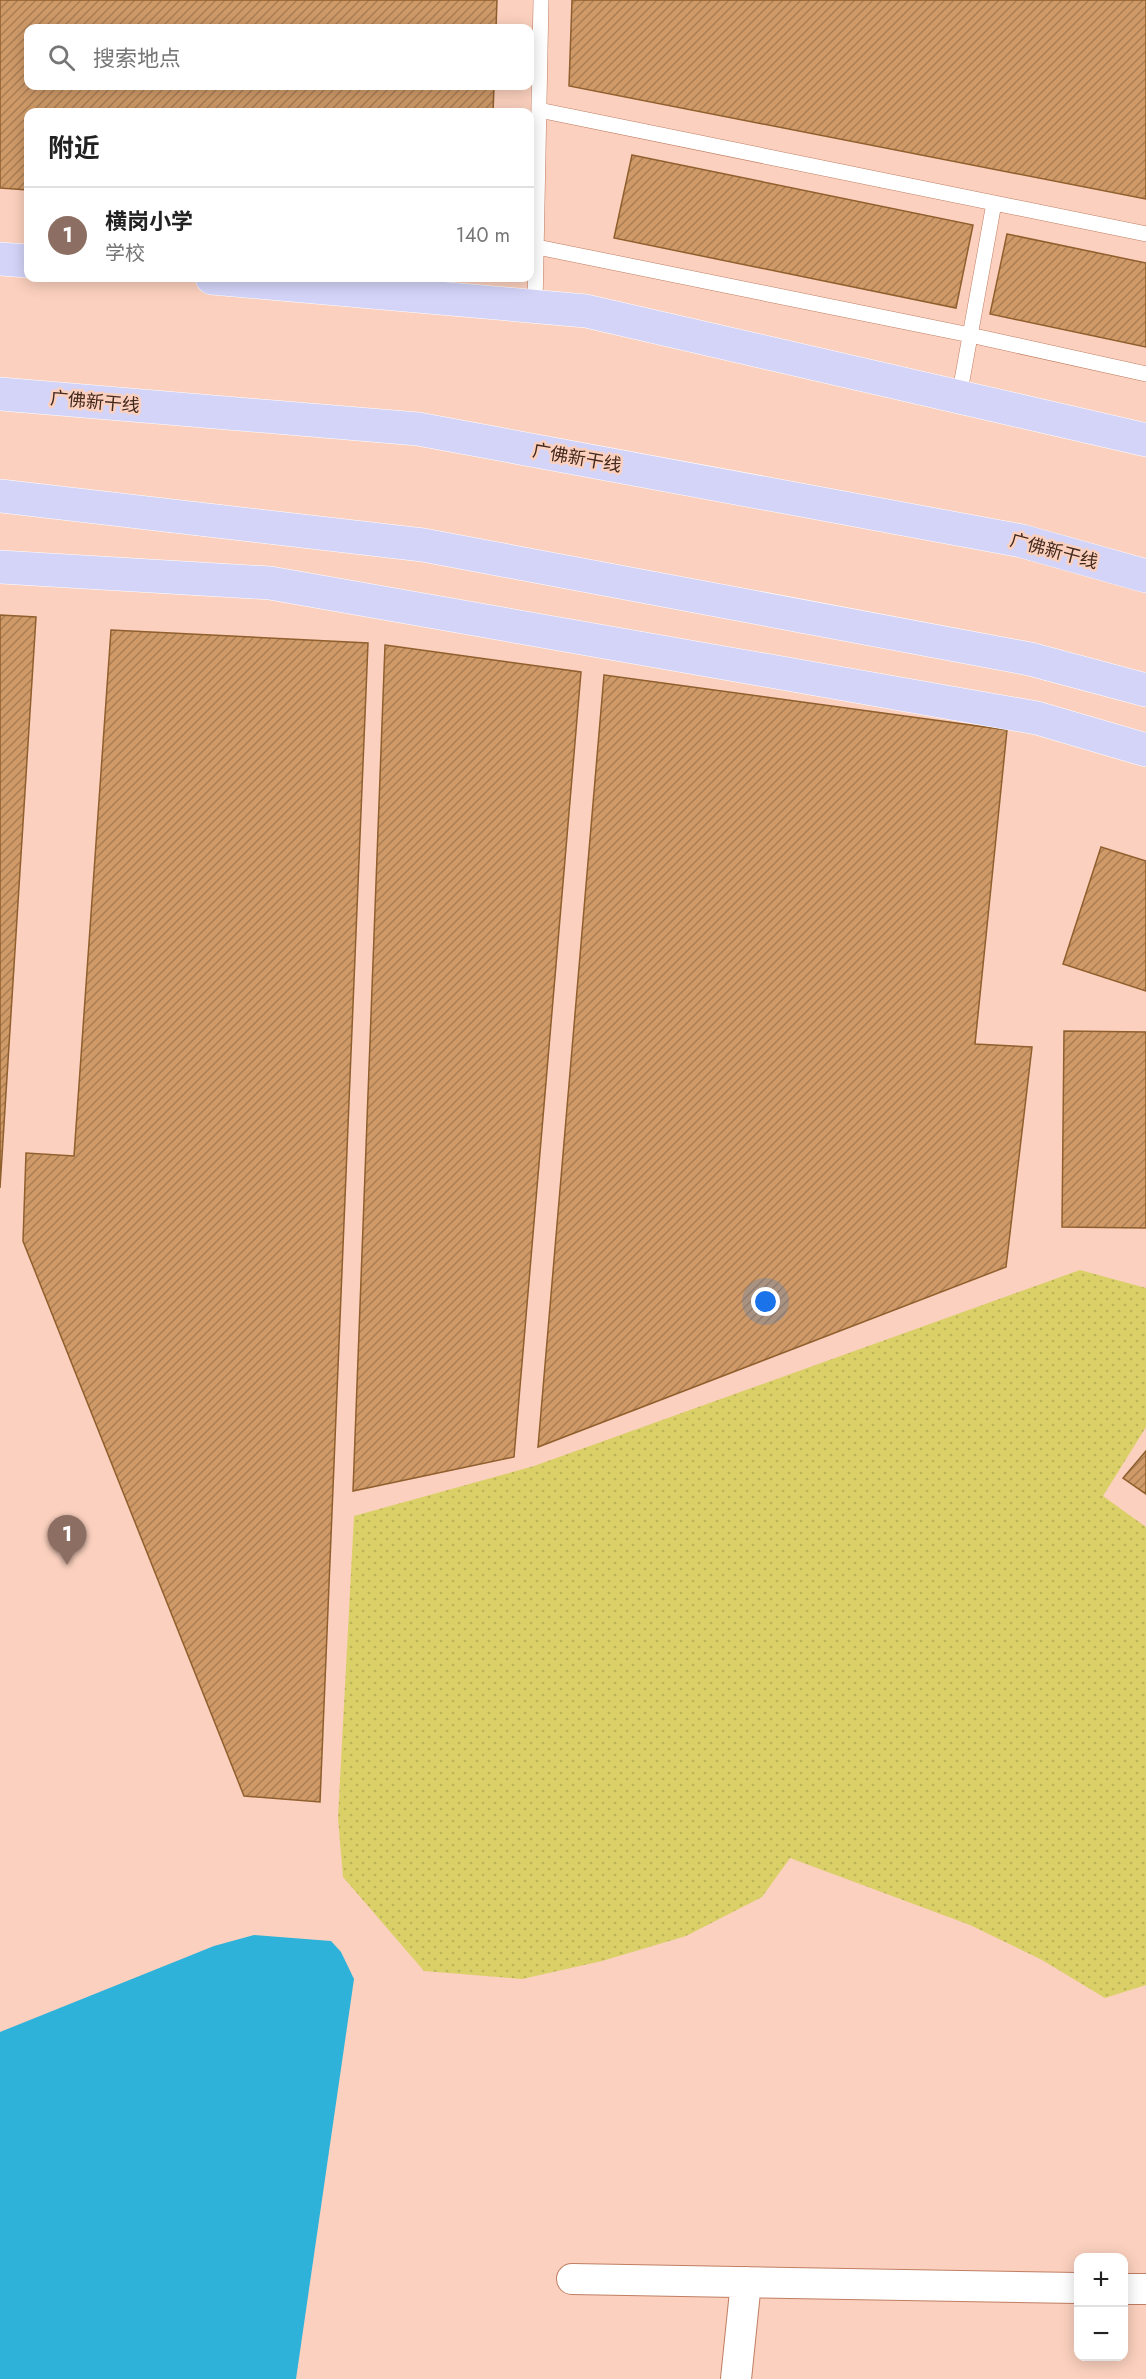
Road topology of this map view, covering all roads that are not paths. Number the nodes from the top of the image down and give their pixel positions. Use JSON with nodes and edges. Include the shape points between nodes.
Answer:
{"nodes":[{"id":1,"x":541,"y":0,"type":"edge"},
{"id":2,"x":539,"y":110,"type":"junction"},
{"id":3,"x":994,"y":203,"type":"junction"},
{"id":4,"x":1146,"y":234,"type":"edge"},
{"id":5,"x":537,"y":247,"type":"junction"},
{"id":6,"x":0,"y":259,"type":"edge"},
{"id":7,"x":24,"y":261,"type":"edge"},
{"id":8,"x":258,"y":282,"type":"edge"},
{"id":9,"x":535,"y":306,"type":"junction"},
{"id":10,"x":970,"y":335,"type":"junction"},
{"id":11,"x":1146,"y":374,"type":"edge"},
{"id":12,"x":0,"y":394,"type":"edge"},
{"id":13,"x":959,"y":397,"type":"junction"},
{"id":14,"x":1146,"y":440,"type":"edge"},
{"id":15,"x":0,"y":496,"type":"edge"},
{"id":16,"x":0,"y":567,"type":"edge"},
{"id":17,"x":1146,"y":576,"type":"edge"},
{"id":18,"x":1146,"y":690,"type":"edge"},
{"id":19,"x":1146,"y":750,"type":"edge"},
{"id":20,"x":572,"y":2279,"type":"dead end"},
{"id":21,"x":746,"y":2282,"type":"junction"},
{"id":22,"x":1074,"y":2288,"type":"edge"},
{"id":23,"x":1128,"y":2289,"type":"edge"},
{"id":24,"x":1146,"y":2289,"type":"edge"},
{"id":25,"x":736,"y":2379,"type":"edge"}],
"edges":[{"from":1,"to":2,"type":"lane"},
{"from":2,"to":3,"type":"lane"},
{"from":2,"to":5,"type":"lane"},
{"from":3,"to":4,"type":"lane"},
{"from":3,"to":10,"type":"lane"},
{"from":5,"to":9,"type":"lane"},
{"from":5,"to":10,"type":"lane"},
{"from":6,"to":7,"type":"main road"},
{"from":8,"to":9,"type":"main road"},
{"from":9,"to":13,"type":"main road","via":[[586,311]]},
{"from":10,"to":11,"type":"lane"},
{"from":10,"to":13,"type":"lane"},
{"from":12,"to":17,"type":"main road","name":"广佛新干线","via":[[418,429],[1022,541]]},
{"from":13,"to":14,"type":"main road"},
{"from":15,"to":18,"type":"main road","via":[[423,545],[1030,659]]},
{"from":16,"to":19,"type":"main road","via":[[270,583],[1037,718]]},
{"from":20,"to":21,"type":"street"},
{"from":21,"to":22,"type":"street"},
{"from":21,"to":25,"type":"street"},
{"from":23,"to":24,"type":"street"}]}
